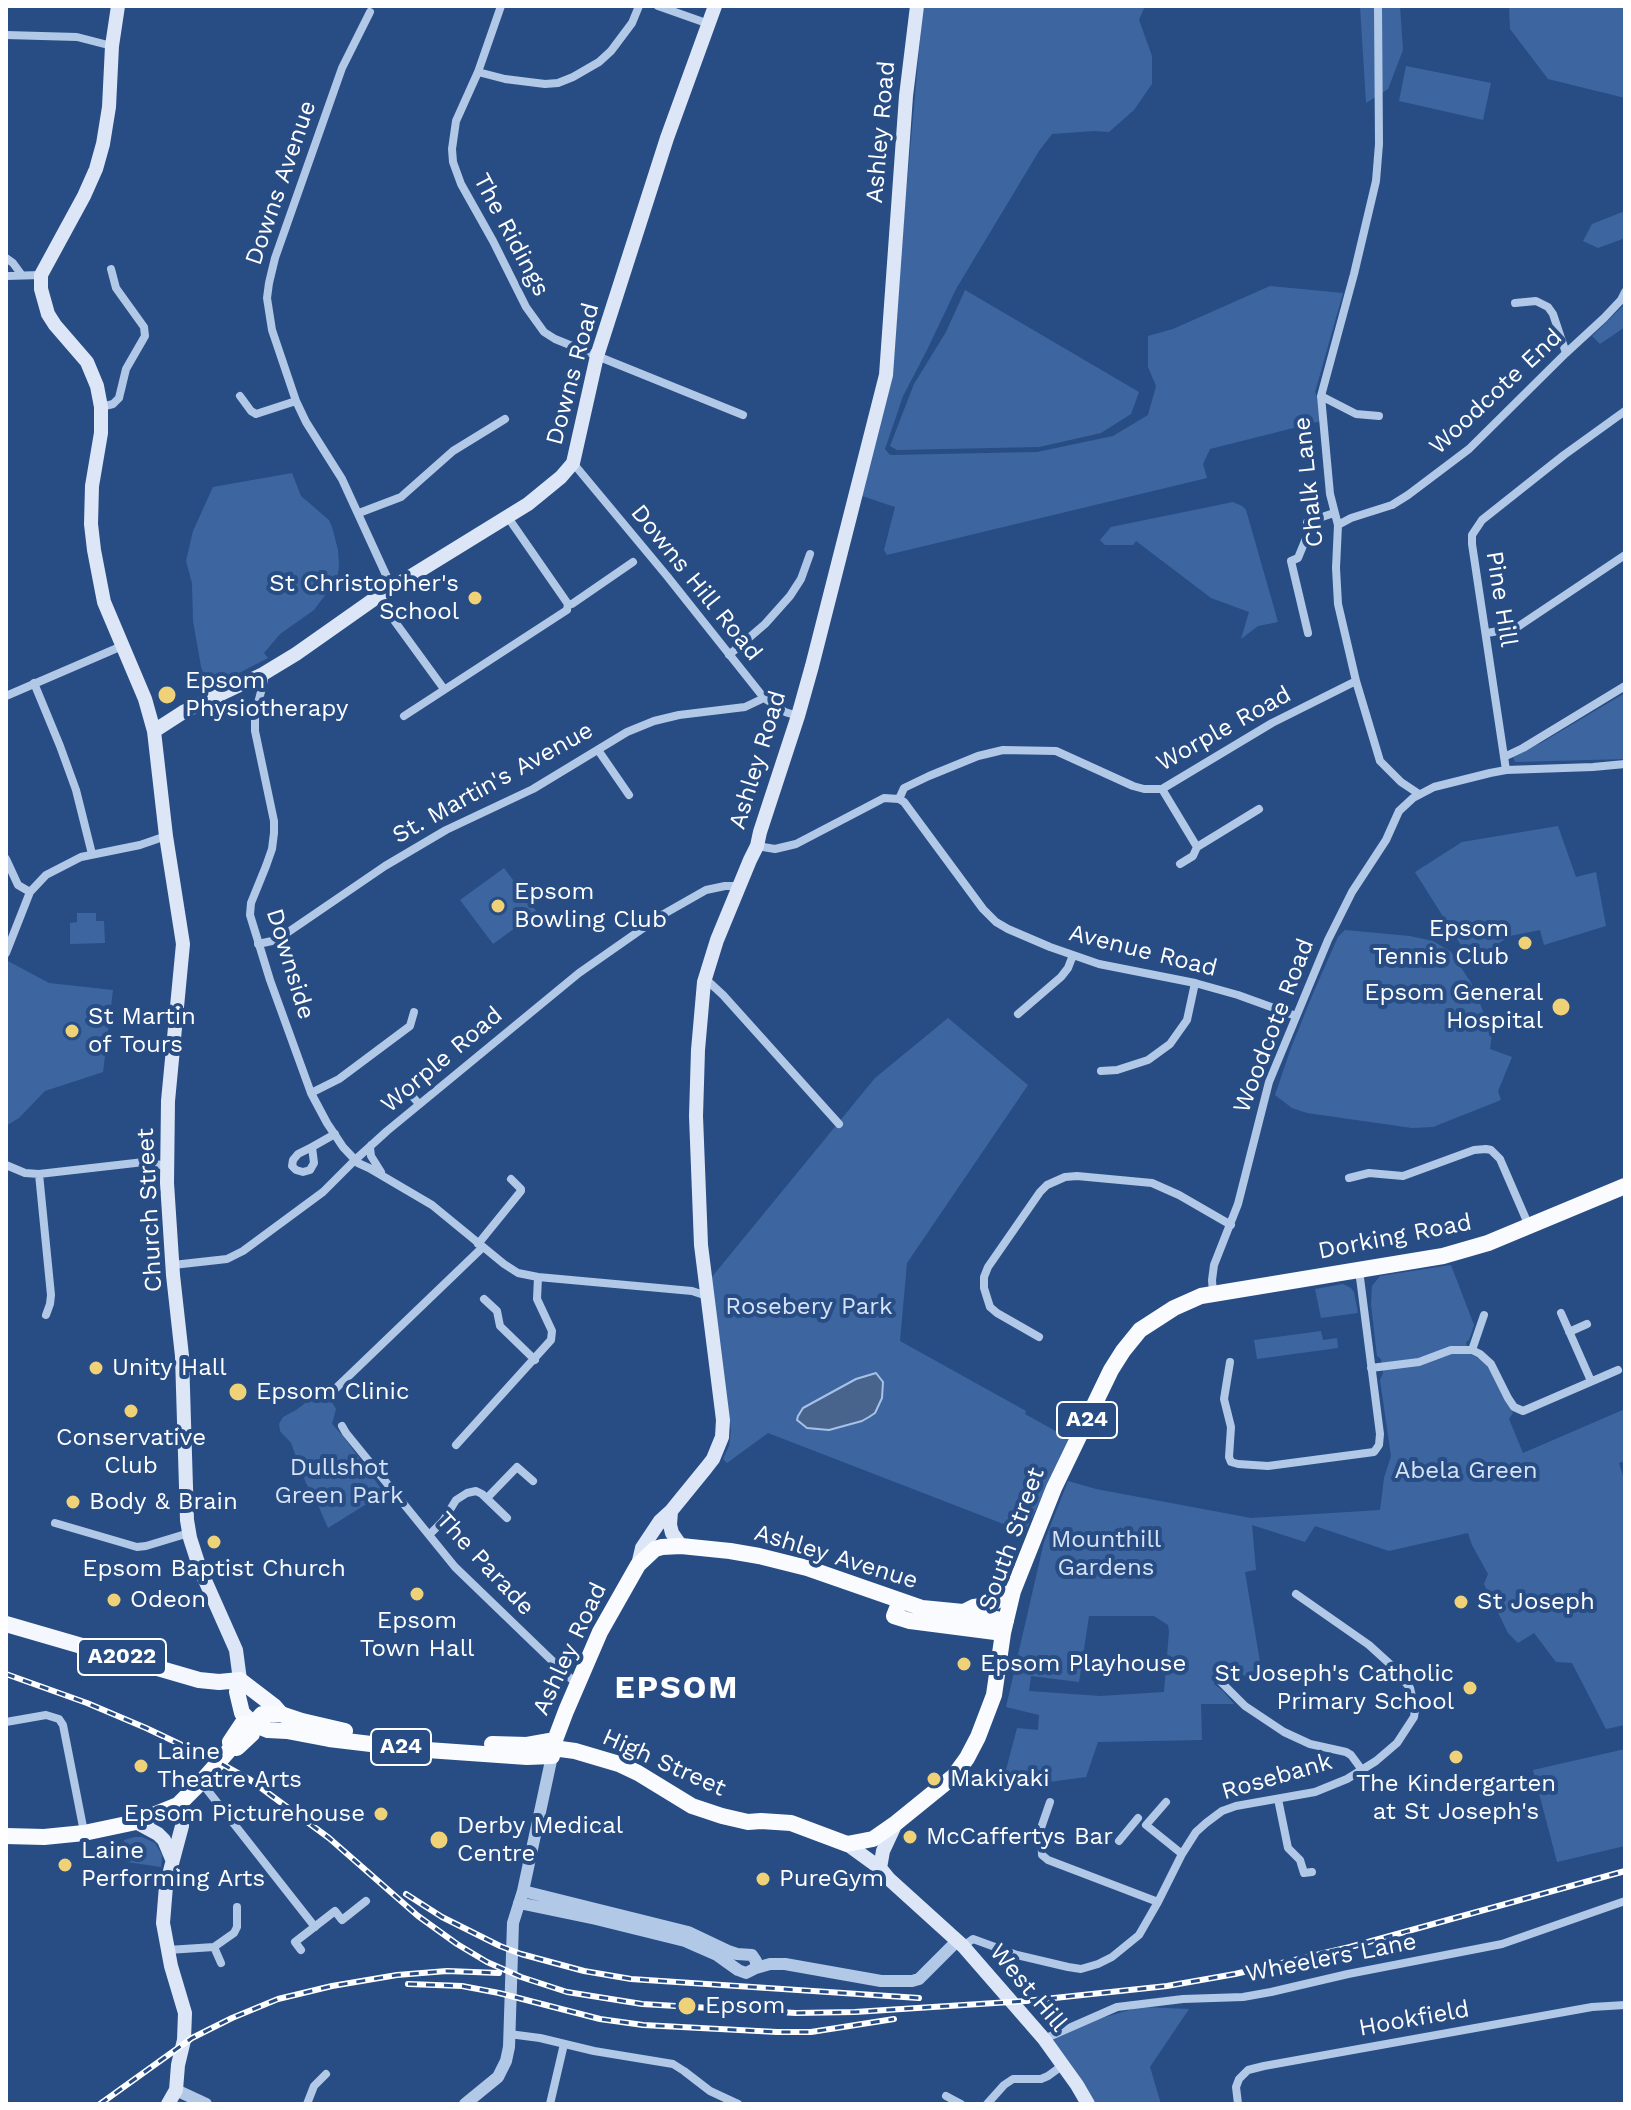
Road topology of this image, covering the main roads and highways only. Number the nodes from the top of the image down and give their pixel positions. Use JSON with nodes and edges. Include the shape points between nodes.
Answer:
{"nodes":[{"id":1,"x":118,"y":6,"type":"edge"},
{"id":2,"x":715,"y":6,"type":"edge"},
{"id":3,"x":917,"y":6,"type":"edge"},
{"id":4,"x":154,"y":731,"type":"junction"},
{"id":5,"x":1625,"y":1186,"type":"edge"},
{"id":6,"x":1213,"y":1293,"type":"joint"},
{"id":7,"x":671,"y":1511,"type":"junction"},
{"id":8,"x":681,"y":1546,"type":"junction"},
{"id":9,"x":644,"y":1559,"type":"junction"},
{"id":10,"x":1013,"y":1591,"type":"junction"},
{"id":11,"x":897,"y":1608,"type":"junction"},
{"id":12,"x":963,"y":1612,"type":"junction"},
{"id":13,"x":6,"y":1624,"type":"edge"},
{"id":14,"x":1004,"y":1627,"type":"junction"},
{"id":15,"x":240,"y":1680,"type":"junction"},
{"id":16,"x":281,"y":1714,"type":"junction"},
{"id":17,"x":253,"y":1724,"type":"junction"},
{"id":18,"x":553,"y":1748,"type":"junction"},
{"id":19,"x":177,"y":1811,"type":"junction"},
{"id":20,"x":136,"y":1822,"type":"junction"},
{"id":21,"x":896,"y":1823,"type":"junction"},
{"id":22,"x":6,"y":1836,"type":"edge"},
{"id":23,"x":873,"y":1839,"type":"junction"},
{"id":24,"x":847,"y":1844,"type":"junction"},
{"id":25,"x":172,"y":1859,"type":"junction"},
{"id":26,"x":878,"y":1866,"type":"junction"},
{"id":27,"x":168,"y":2104,"type":"edge"},
{"id":28,"x":1088,"y":2104,"type":"edge"}],
"edges":[{"from":1,"to":4,"type":"main road","name":"Church Street","via":[[109,107],[96,169],[41,275],[48,314],[87,362],[97,386],[101,433],[91,524],[100,586]]},
{"from":2,"to":4,"type":"main road","name":"Downs Road","via":[[597,356],[573,463],[547,489],[296,654]]},
{"from":3,"to":7,"type":"main road","name":"Ashley Road","via":[[886,375],[798,716],[757,846],[704,982],[696,1116],[702,1260],[722,1437],[713,1459]]},
{"from":4,"to":15,"type":"main road","name":"Church Street","via":[[183,954],[173,1032],[167,1166],[189,1533],[236,1650]]},
{"from":5,"to":6,"type":"highway","name":"Dorking Road","number":"A24","via":[[1488,1243],[1443,1256]]},
{"from":6,"to":10,"type":"highway","name":"South Street","number":"A24","via":[[1157,1319],[1123,1351],[1054,1488]]},
{"from":7,"to":8,"type":"main road","via":[[672,1533]]},
{"from":7,"to":9,"type":"main road","name":"Ashley Road","via":[[642,1548]]},
{"from":8,"to":9,"type":"highway","name":"Ashley Avenue","via":[[655,1549]]},
{"from":8,"to":11,"type":"highway","name":"Ashley Avenue","via":[[807,1568]]},
{"from":9,"to":18,"type":"highway","name":"Ashley Road","via":[[600,1632]]},
{"from":10,"to":12,"type":"highway","name":"Ashley Avenue"},
{"from":10,"to":14,"type":"highway","name":"South Street","number":"A24"},
{"from":11,"to":12,"type":"highway","name":"Ashley Avenue"},
{"from":11,"to":14,"type":"highway","name":"Ashley Avenue","via":[[910,1621]]},
{"from":12,"to":14,"type":"highway","name":"Ashley Avenue"},
{"from":13,"to":15,"type":"main road","number":"A2022","via":[[199,1680]]},
{"from":14,"to":21,"type":"highway","name":"South Street","number":"A24","via":[[994,1695],[967,1758],[954,1776]]},
{"from":15,"to":16,"type":"main road"},
{"from":15,"to":17,"type":"main road","via":[[255,1710]]},
{"from":16,"to":17,"type":"highway","via":[[262,1714]]},
{"from":16,"to":18,"type":"highway","name":"High Street","number":"A24","via":[[330,1728],[414,1739]]},
{"from":17,"to":18,"type":"highway","name":"High Street","number":"A24","via":[[413,1749],[527,1757]]},
{"from":17,"to":19,"type":"highway","via":[[242,1724],[231,1748]]},
{"from":18,"to":24,"type":"highway","name":"High Street","number":"A24","via":[[619,1764],[692,1806],[722,1816],[791,1823]]},
{"from":19,"to":20,"type":"highway"},
{"from":19,"to":25,"type":"main road","via":[[182,1826]]},
{"from":20,"to":22,"type":"highway","via":[[84,1833]]},
{"from":20,"to":25,"type":"main road","via":[[164,1840]]},
{"from":21,"to":23,"type":"highway","name":"South Street","number":"A24"},
{"from":21,"to":26,"type":"main road"},
{"from":23,"to":24,"type":"highway","name":"South Street","number":"A24"},
{"from":23,"to":26,"type":"main road"},
{"from":24,"to":26,"type":"main road","name":"West Hill"},
{"from":25,"to":27,"type":"main road","via":[[164,1931],[185,2013],[176,2090]]},
{"from":26,"to":28,"type":"main road","name":"West Hill","via":[[960,1943],[1044,2039]]}]}
